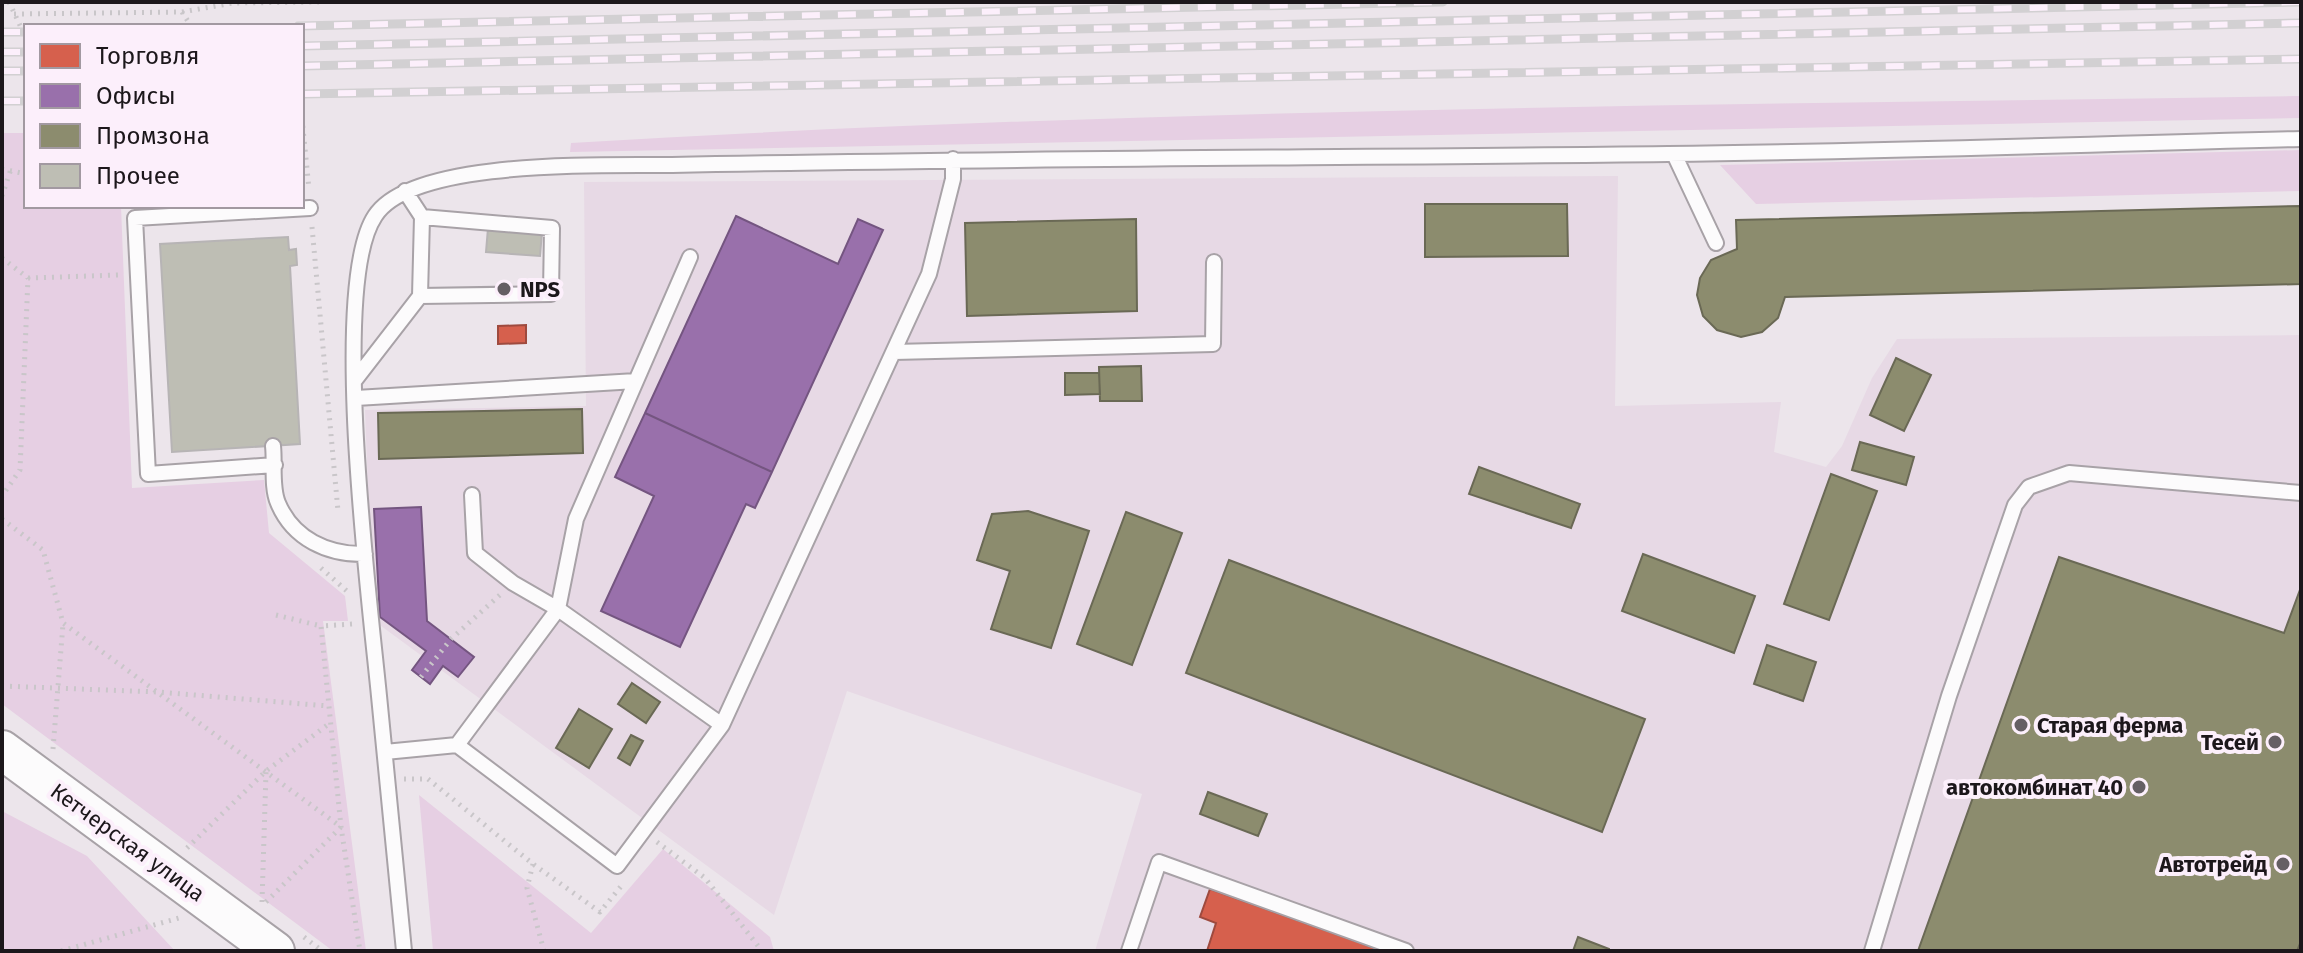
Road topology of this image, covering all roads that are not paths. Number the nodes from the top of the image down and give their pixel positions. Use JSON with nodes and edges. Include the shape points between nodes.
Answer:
{"nodes":[{"id":1,"x":2301,"y":139,"type":"edge"},
{"id":2,"x":1674,"y":154,"type":"junction"},
{"id":3,"x":953,"y":159,"type":"junction"},
{"id":4,"x":405,"y":191,"type":"junction"},
{"id":5,"x":310,"y":208,"type":"road end"},
{"id":6,"x":422,"y":217,"type":"junction"},
{"id":7,"x":1716,"y":243,"type":"dead end"},
{"id":8,"x":690,"y":257,"type":"dead end"},
{"id":9,"x":1214,"y":262,"type":"dead end"},
{"id":10,"x":420,"y":296,"type":"junction"},
{"id":11,"x":894,"y":352,"type":"junction"},
{"id":12,"x":354,"y":380,"type":"junction"},
{"id":13,"x":636,"y":381,"type":"junction"},
{"id":14,"x":356,"y":398,"type":"junction"},
{"id":15,"x":273,"y":446,"type":"dead end"},
{"id":16,"x":275,"y":465,"type":"junction"},
{"id":17,"x":2301,"y":493,"type":"edge"},
{"id":18,"x":472,"y":495,"type":"dead end"},
{"id":19,"x":365,"y":554,"type":"junction"},
{"id":20,"x":558,"y":609,"type":"junction"},
{"id":21,"x":722,"y":725,"type":"junction"},
{"id":22,"x":457,"y":745,"type":"junction"},
{"id":23,"x":2,"y":750,"type":"edge"},
{"id":24,"x":385,"y":752,"type":"junction"},
{"id":25,"x":266,"y":946,"type":"edge"},
{"id":26,"x":404,"y":951,"type":"edge"},
{"id":27,"x":1129,"y":951,"type":"edge"},
{"id":28,"x":1406,"y":951,"type":"edge"},
{"id":29,"x":1872,"y":951,"type":"edge"}],
"edges":[{"from":1,"to":2,"type":"lane"},
{"from":2,"to":3,"type":"lane"},
{"from":2,"to":7,"type":"lane"},
{"from":3,"to":4,"type":"lane","via":[[550,167],[476,174]]},
{"from":3,"to":11,"type":"lane","via":[[953,179],[929,274]]},
{"from":4,"to":6,"type":"lane"},
{"from":4,"to":12,"type":"lane","via":[[374,216],[361,251]]},
{"from":5,"to":16,"type":"lane","via":[[135,218],[148,474]]},
{"from":6,"to":10,"type":"lane"},
{"from":6,"to":10,"type":"lane","via":[[552,228],[551,294]]},
{"from":8,"to":13,"type":"lane"},
{"from":9,"to":11,"type":"lane","via":[[1213,344]]},
{"from":10,"to":12,"type":"lane"},
{"from":11,"to":21,"type":"lane"},
{"from":12,"to":14,"type":"lane"},
{"from":13,"to":14,"type":"lane"},
{"from":13,"to":20,"type":"lane","via":[[576,519]]},
{"from":14,"to":19,"type":"lane"},
{"from":15,"to":16,"type":"lane"},
{"from":16,"to":19,"type":"lane","via":[[277,502],[300,536],[342,555]]},
{"from":17,"to":29,"type":"lane","via":[[2069,473],[2029,487],[2015,505],[1949,696]]},
{"from":18,"to":20,"type":"lane","via":[[475,553]]},
{"from":19,"to":24,"type":"lane"},
{"from":20,"to":21,"type":"lane"},
{"from":20,"to":22,"type":"lane"},
{"from":21,"to":22,"type":"lane","via":[[617,866]]},
{"from":22,"to":24,"type":"lane"},
{"from":23,"to":25,"type":"main road","name":"Кетчерская улица"},
{"from":24,"to":26,"type":"lane"},
{"from":27,"to":28,"type":"lane","via":[[1159,862]]}]}
